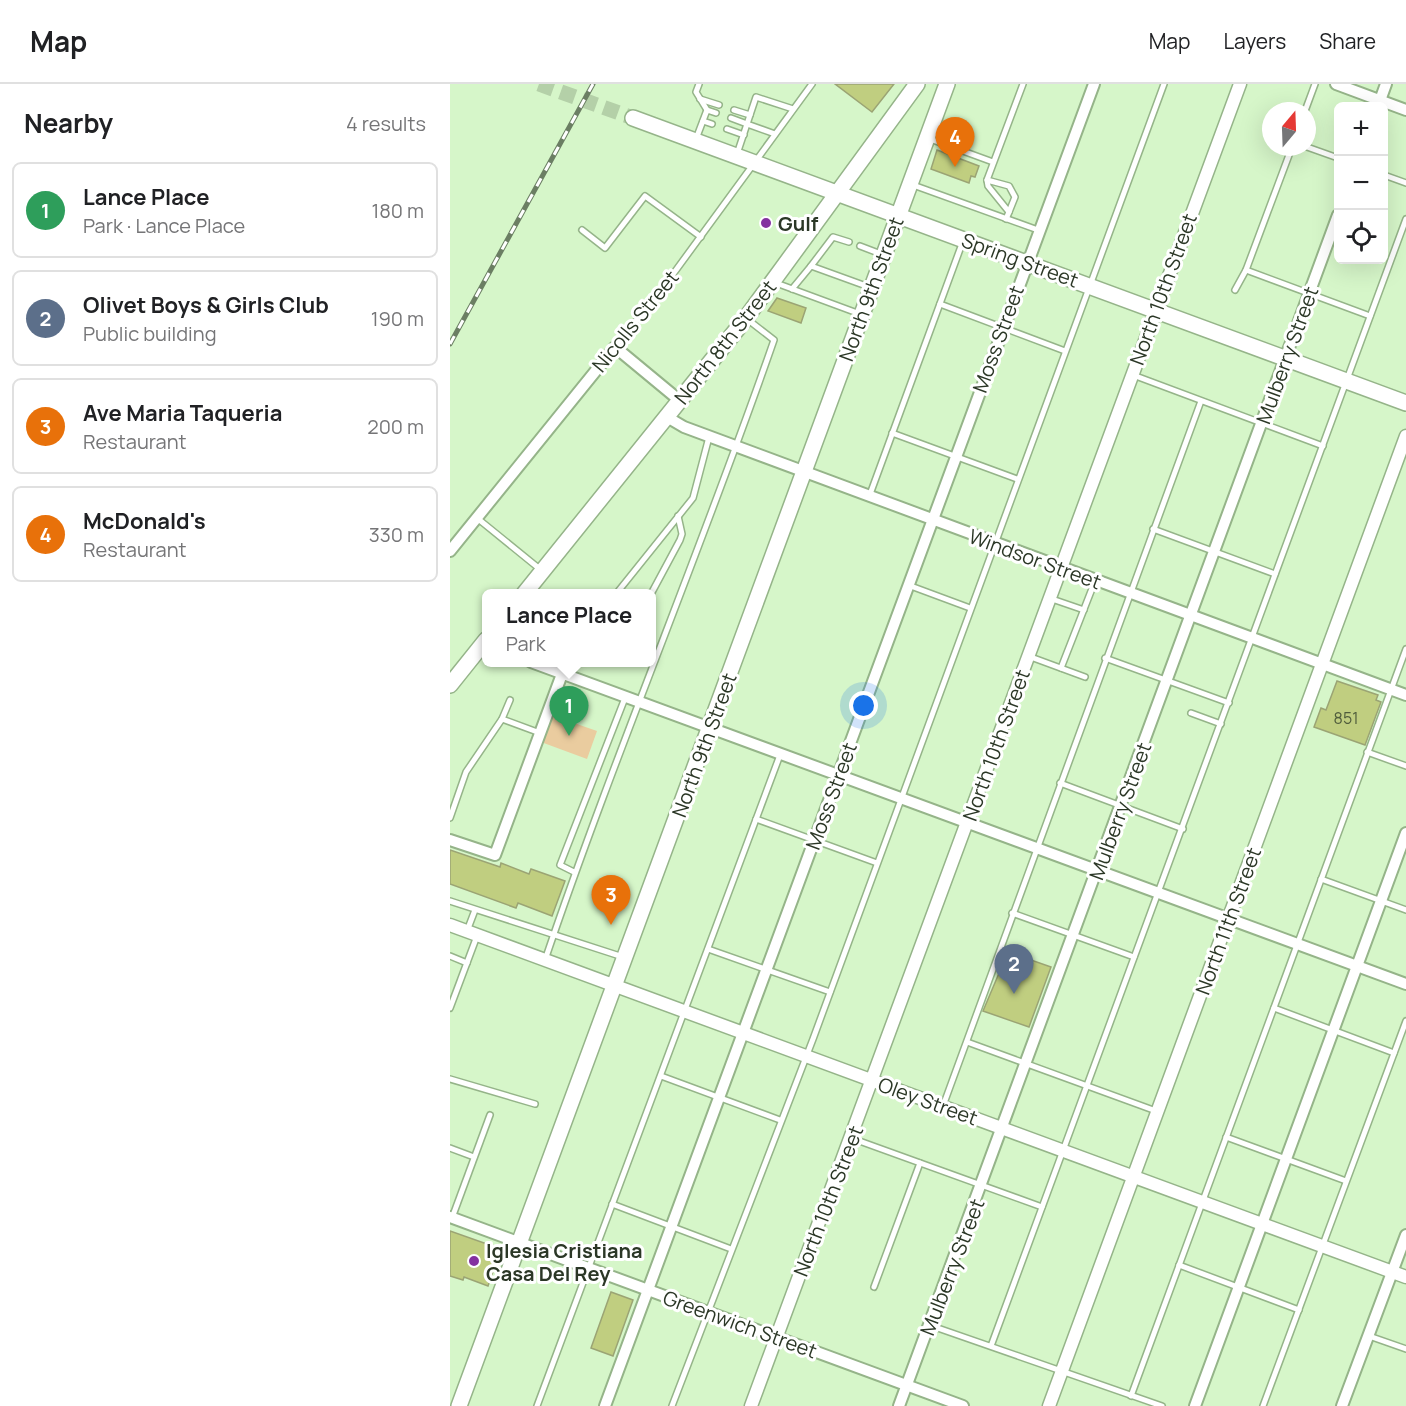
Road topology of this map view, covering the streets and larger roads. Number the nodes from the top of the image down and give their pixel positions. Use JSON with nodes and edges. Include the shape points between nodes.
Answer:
{"nodes":[{"id":1,"x":917,"y":84,"type":"edge"},
{"id":2,"x":947,"y":84,"type":"edge"},
{"id":3,"x":1094,"y":84,"type":"edge"},
{"id":4,"x":1240,"y":84,"type":"edge"},
{"id":5,"x":1336,"y":84,"type":"edge"},
{"id":6,"x":1386,"y":84,"type":"edge"},
{"id":7,"x":1377,"y":102,"type":"edge"},
{"id":8,"x":1379,"y":102,"type":"edge"},
{"id":9,"x":1388,"y":105,"type":"edge"},
{"id":10,"x":1406,"y":110,"type":"edge"},
{"id":11,"x":633,"y":118,"type":"tunnel mouth"},
{"id":12,"x":837,"y":192,"type":"junction"},
{"id":13,"x":898,"y":215,"type":"junction"},
{"id":14,"x":1334,"y":226,"type":"edge"},
{"id":15,"x":1026,"y":263,"type":"junction"},
{"id":16,"x":1155,"y":310,"type":"junction"},
{"id":17,"x":1286,"y":358,"type":"junction"},
{"id":18,"x":679,"y":400,"type":"junction"},
{"id":19,"x":1406,"y":403,"type":"edge"},
{"id":20,"x":667,"y":417,"type":"junction"},
{"id":21,"x":1406,"y":436,"type":"edge"},
{"id":22,"x":803,"y":473,"type":"junction"},
{"id":23,"x":931,"y":521,"type":"junction"},
{"id":24,"x":450,"y":551,"type":"edge"},
{"id":25,"x":1060,"y":568,"type":"junction"},
{"id":26,"x":528,"y":589,"type":"edge"},
{"id":27,"x":1190,"y":616,"type":"junction"},
{"id":28,"x":482,"y":648,"type":"edge"},
{"id":29,"x":1322,"y":664,"type":"junction"},
{"id":30,"x":542,"y":667,"type":"edge"},
{"id":31,"x":562,"y":674,"type":"junction"},
{"id":32,"x":450,"y":685,"type":"edge"},
{"id":33,"x":1406,"y":695,"type":"edge"},
{"id":34,"x":710,"y":729,"type":"junction"},
{"id":35,"x":839,"y":776,"type":"junction"},
{"id":36,"x":968,"y":823,"type":"junction"},
{"id":37,"x":1406,"y":833,"type":"edge"},
{"id":38,"x":450,"y":840,"type":"edge"},
{"id":39,"x":1098,"y":871,"type":"junction"},
{"id":40,"x":1229,"y":918,"type":"junction"},
{"id":41,"x":450,"y":926,"type":"edge"},
{"id":42,"x":1358,"y":966,"type":"junction"},
{"id":43,"x":1406,"y":984,"type":"edge"},
{"id":44,"x":616,"y":986,"type":"junction"},
{"id":45,"x":744,"y":1033,"type":"junction"},
{"id":46,"x":873,"y":1081,"type":"junction"},
{"id":47,"x":1003,"y":1128,"type":"junction"},
{"id":48,"x":1134,"y":1176,"type":"junction"},
{"id":49,"x":451,"y":1219,"type":"edge"},
{"id":50,"x":1263,"y":1223,"type":"junction"},
{"id":51,"x":1406,"y":1234,"type":"edge"},
{"id":52,"x":520,"y":1243,"type":"junction"},
{"id":53,"x":1392,"y":1272,"type":"junction"},
{"id":54,"x":1406,"y":1277,"type":"edge"},
{"id":55,"x":648,"y":1290,"type":"junction"},
{"id":56,"x":776,"y":1338,"type":"junction"},
{"id":57,"x":907,"y":1386,"type":"junction"},
{"id":58,"x":459,"y":1406,"type":"edge"},
{"id":59,"x":605,"y":1406,"type":"edge"},
{"id":60,"x":751,"y":1406,"type":"edge"},
{"id":61,"x":899,"y":1406,"type":"edge"},
{"id":62,"x":963,"y":1406,"type":"edge"},
{"id":63,"x":1048,"y":1406,"type":"edge"},
{"id":64,"x":1195,"y":1406,"type":"edge"},
{"id":65,"x":1342,"y":1406,"type":"edge"}],
"edges":[{"from":1,"to":12,"type":"main road","name":"North 8th Street"},
{"from":2,"to":13,"type":"main road","name":"North 9th Street"},
{"from":3,"to":15,"type":"street","name":"Moss Street"},
{"from":4,"to":16,"type":"street","name":"North 10th Street"},
{"from":5,"to":7,"type":"street"},
{"from":6,"to":8,"type":"street"},
{"from":9,"to":10,"type":"street"},
{"from":11,"to":12,"type":"main road","name":"Spring Street"},
{"from":12,"to":13,"type":"main road","name":"Spring Street"},
{"from":12,"to":18,"type":"main road","name":"North 8th Street","via":[[746,318]]},
{"from":13,"to":15,"type":"main road","name":"Spring Street"},
{"from":13,"to":22,"type":"main road","name":"North 9th Street"},
{"from":14,"to":17,"type":"street","name":"Mulberry Street"},
{"from":15,"to":16,"type":"main road","name":"Spring Street"},
{"from":15,"to":23,"type":"street","name":"Moss Street"},
{"from":16,"to":17,"type":"main road","name":"Spring Street"},
{"from":16,"to":25,"type":"street","name":"North 10th Street"},
{"from":17,"to":19,"type":"main road","name":"Spring Street"},
{"from":17,"to":27,"type":"street","name":"Mulberry Street"},
{"from":18,"to":20,"type":"main road","name":"North 8th Street"},
{"from":18,"to":24,"type":"street","name":"Nicolls Street","via":[[615,347]]},
{"from":20,"to":22,"type":"street","name":"Windsor Street"},
{"from":20,"to":26,"type":"main road","name":"North 8th Street"},
{"from":21,"to":29,"type":"street","name":"North 11th Street"},
{"from":22,"to":23,"type":"street","name":"Windsor Street"},
{"from":22,"to":34,"type":"main road","name":"North 9th Street"},
{"from":23,"to":25,"type":"street","name":"Windsor Street"},
{"from":23,"to":35,"type":"street","name":"Moss Street"},
{"from":25,"to":27,"type":"street","name":"Windsor Street"},
{"from":25,"to":36,"type":"street","name":"North 10th Street"},
{"from":27,"to":29,"type":"street","name":"Windsor Street"},
{"from":27,"to":39,"type":"street","name":"Mulberry Street"},
{"from":28,"to":32,"type":"main road"},
{"from":29,"to":33,"type":"street","name":"Windsor Street"},
{"from":29,"to":40,"type":"street","name":"North 11th Street"},
{"from":30,"to":31,"type":"street"},
{"from":31,"to":34,"type":"street"},
{"from":31,"to":38,"type":"street","via":[[495,855]]},
{"from":34,"to":35,"type":"street"},
{"from":34,"to":44,"type":"main road","name":"North 9th Street"},
{"from":35,"to":36,"type":"street"},
{"from":35,"to":45,"type":"street","name":"Moss Street"},
{"from":36,"to":39,"type":"street"},
{"from":36,"to":46,"type":"street","name":"North 10th Street"},
{"from":37,"to":42,"type":"street"},
{"from":39,"to":40,"type":"street"},
{"from":39,"to":47,"type":"street","name":"Mulberry Street"},
{"from":40,"to":42,"type":"street"},
{"from":40,"to":48,"type":"street","name":"North 11th Street"},
{"from":41,"to":44,"type":"street","name":"Oley Street"},
{"from":42,"to":43,"type":"street"},
{"from":42,"to":50,"type":"street"},
{"from":44,"to":45,"type":"street","name":"Oley Street"},
{"from":44,"to":52,"type":"main road","name":"North 9th Street"},
{"from":45,"to":46,"type":"street","name":"Oley Street"},
{"from":45,"to":55,"type":"street","name":"Moss Street"},
{"from":46,"to":47,"type":"street","name":"Oley Street"},
{"from":46,"to":56,"type":"street","name":"North 10th Street"},
{"from":47,"to":48,"type":"street","name":"Oley Street"},
{"from":47,"to":57,"type":"street","name":"Mulberry Street"},
{"from":48,"to":50,"type":"street","name":"Oley Street"},
{"from":48,"to":63,"type":"street","name":"North 11th Street"},
{"from":49,"to":52,"type":"street","name":"Greenwich Street"},
{"from":50,"to":53,"type":"street","name":"Oley Street"},
{"from":50,"to":64,"type":"street"},
{"from":51,"to":53,"type":"street"},
{"from":52,"to":55,"type":"street","name":"Greenwich Street"},
{"from":52,"to":58,"type":"main road","name":"North 9th Street"},
{"from":53,"to":54,"type":"street","name":"Oley Street"},
{"from":53,"to":65,"type":"street"},
{"from":55,"to":56,"type":"street","name":"Greenwich Street"},
{"from":55,"to":59,"type":"street","name":"Moss Street"},
{"from":56,"to":57,"type":"street","name":"Greenwich Street"},
{"from":56,"to":60,"type":"street","name":"North 10th Street"},
{"from":57,"to":61,"type":"street","name":"Mulberry Street"},
{"from":57,"to":62,"type":"street","name":"Greenwich Street"}]}
